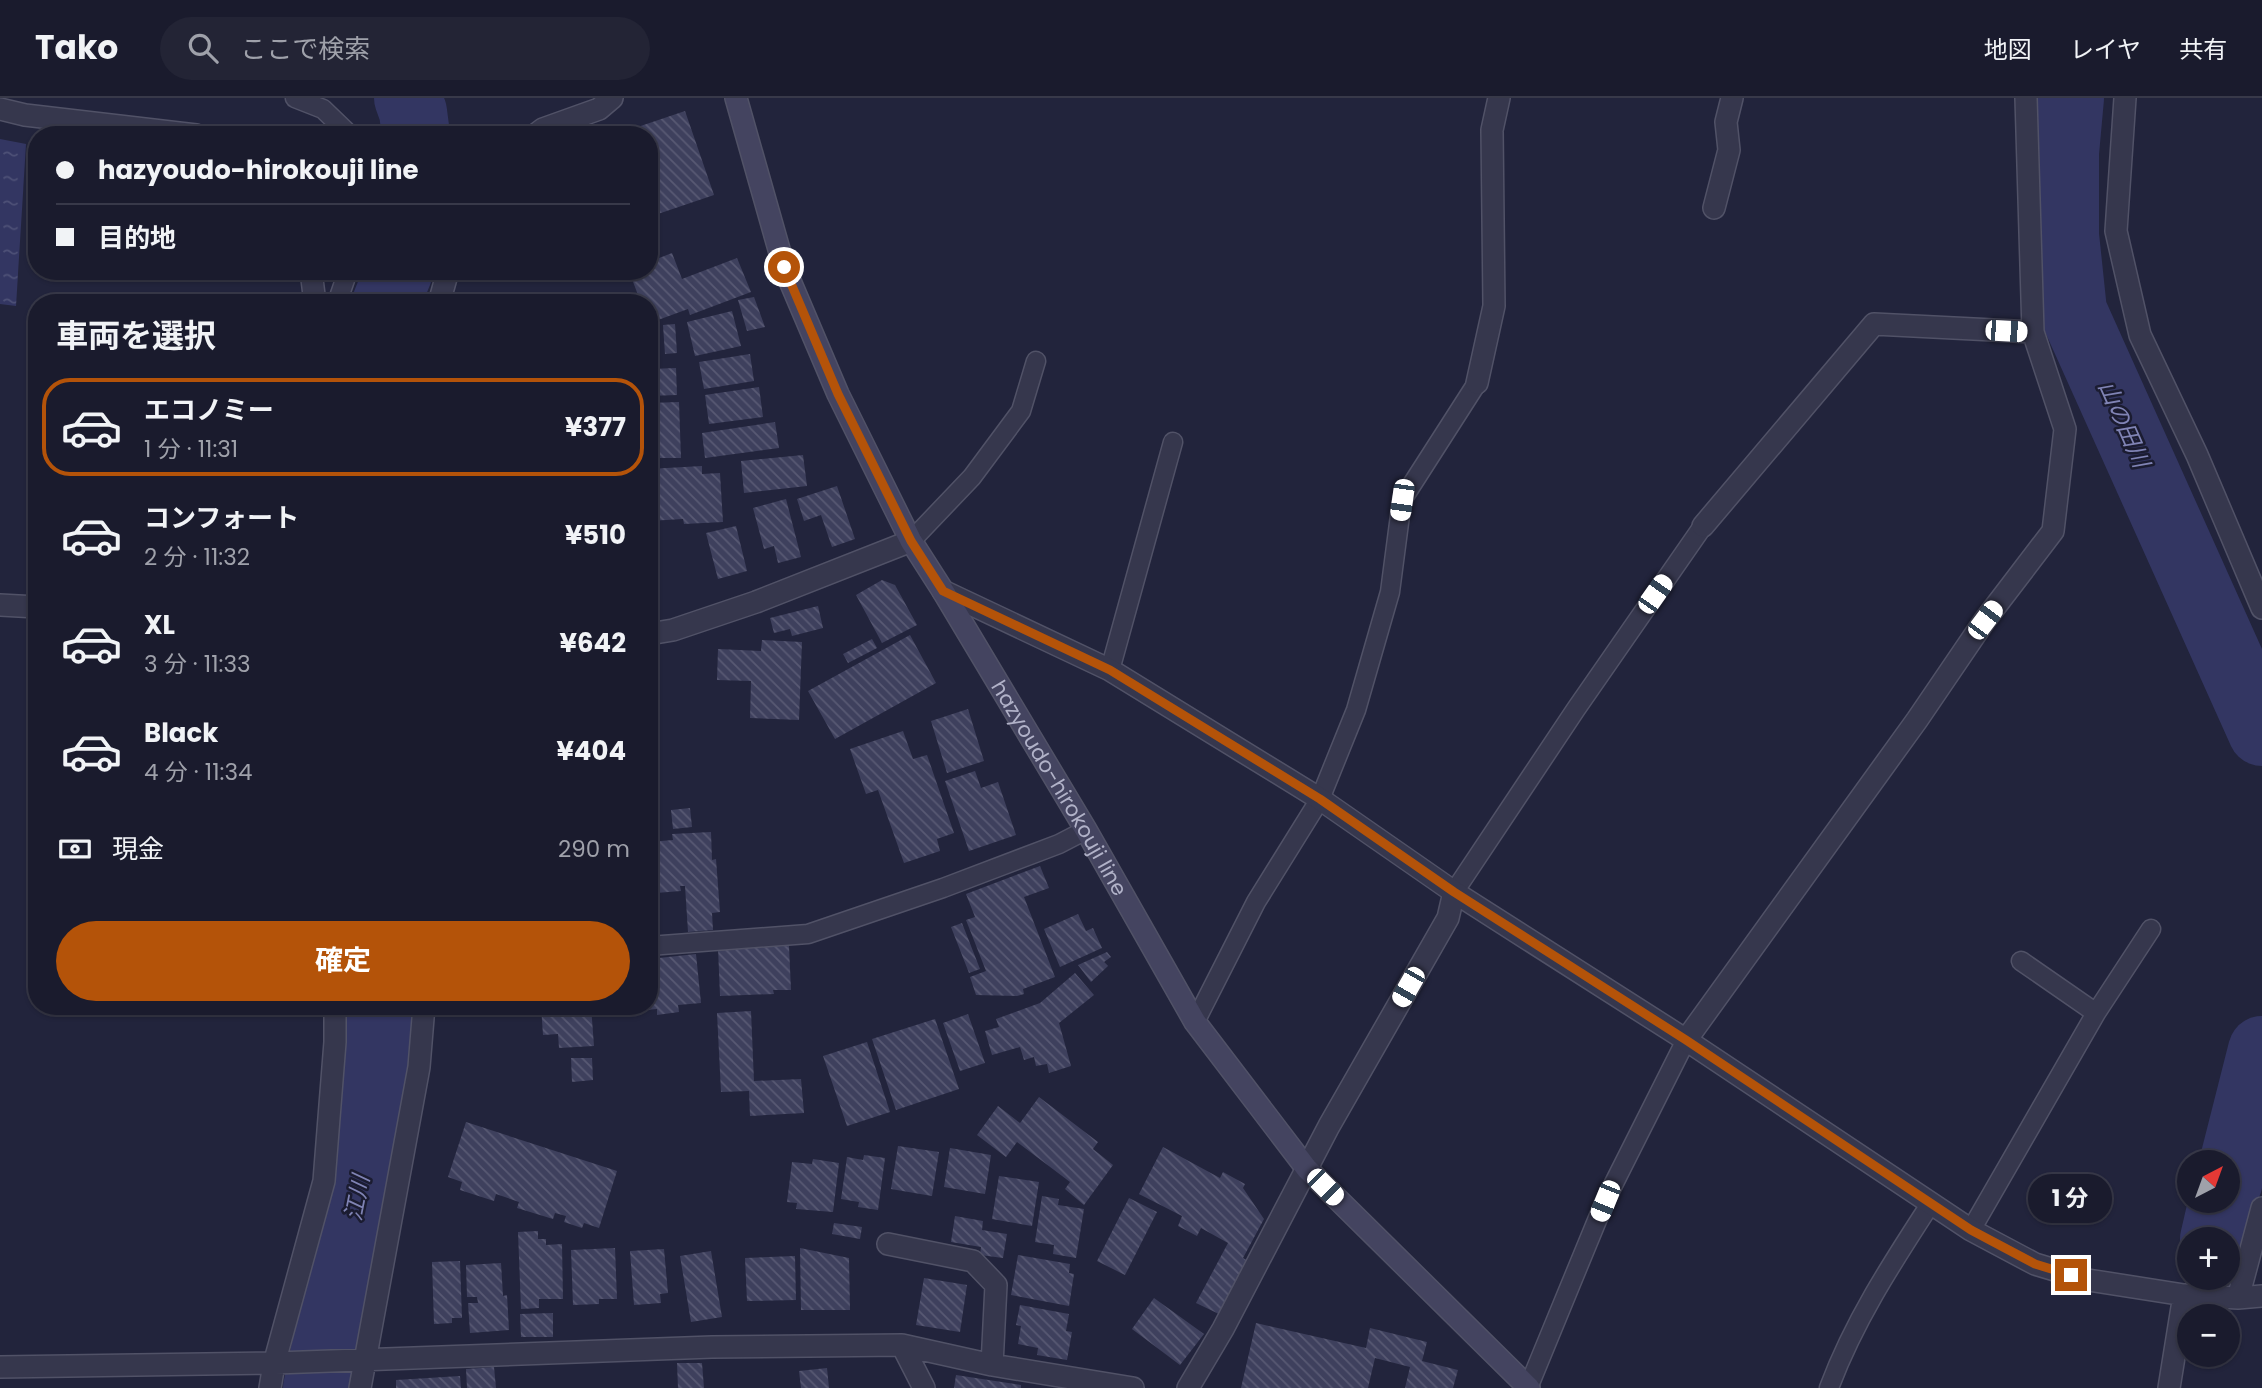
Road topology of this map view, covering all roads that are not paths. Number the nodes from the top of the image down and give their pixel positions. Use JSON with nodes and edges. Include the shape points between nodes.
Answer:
{"nodes":[{"id":1,"x":295,"y":98,"type":"edge"},
{"id":2,"x":612,"y":98,"type":"edge"},
{"id":3,"x":736,"y":98,"type":"edge"},
{"id":4,"x":1499,"y":98,"type":"edge"},
{"id":5,"x":1732,"y":98,"type":"edge"},
{"id":6,"x":2026,"y":98,"type":"edge"},
{"id":7,"x":2126,"y":98,"type":"edge"},
{"id":8,"x":0,"y":109,"type":"edge"},
{"id":9,"x":119,"y":126,"type":"edge"},
{"id":10,"x":341,"y":126,"type":"edge"},
{"id":11,"x":551,"y":126,"type":"edge"},
{"id":12,"x":1714,"y":208,"type":"dead end"},
{"id":13,"x":2033,"y":332,"type":"junction"},
{"id":14,"x":1036,"y":361,"type":"dead end"},
{"id":15,"x":1477,"y":383,"type":"joint"},
{"id":16,"x":1173,"y":442,"type":"dead end"},
{"id":17,"x":1703,"y":526,"type":"joint"},
{"id":18,"x":911,"y":541,"type":"junction"},
{"id":19,"x":943,"y":591,"type":"junction"},
{"id":20,"x":0,"y":605,"type":"edge"},
{"id":21,"x":28,"y":607,"type":"edge"},
{"id":22,"x":2262,"y":608,"type":"edge"},
{"id":23,"x":658,"y":632,"type":"edge"},
{"id":24,"x":1110,"y":670,"type":"junction"},
{"id":25,"x":1320,"y":799,"type":"junction"},
{"id":26,"x":1086,"y":830,"type":"junction"},
{"id":27,"x":1454,"y":892,"type":"junction"},
{"id":28,"x":2151,"y":929,"type":"dead end"},
{"id":29,"x":658,"y":945,"type":"edge"},
{"id":30,"x":2021,"y":961,"type":"dead end"},
{"id":31,"x":2096,"y":1013,"type":"junction"},
{"id":32,"x":335,"y":1015,"type":"edge"},
{"id":33,"x":423,"y":1015,"type":"edge"},
{"id":34,"x":1195,"y":1022,"type":"junction"},
{"id":35,"x":1686,"y":1040,"type":"junction"},
{"id":36,"x":1307,"y":1169,"type":"junction"},
{"id":37,"x":1931,"y":1203,"type":"junction"},
{"id":38,"x":2262,"y":1208,"type":"edge"},
{"id":39,"x":1971,"y":1230,"type":"junction"},
{"id":40,"x":888,"y":1244,"type":"dead end"},
{"id":41,"x":2184,"y":1295,"type":"junction"},
{"id":42,"x":2262,"y":1296,"type":"edge"},
{"id":43,"x":2238,"y":1298,"type":"junction"},
{"id":44,"x":902,"y":1345,"type":"junction"},
{"id":45,"x":363,"y":1361,"type":"junction"},
{"id":46,"x":275,"y":1364,"type":"junction"},
{"id":47,"x":992,"y":1365,"type":"junction"},
{"id":48,"x":0,"y":1367,"type":"edge"},
{"id":49,"x":271,"y":1388,"type":"edge"},
{"id":50,"x":360,"y":1388,"type":"edge"},
{"id":51,"x":924,"y":1388,"type":"edge"},
{"id":52,"x":1133,"y":1388,"type":"edge"},
{"id":53,"x":1188,"y":1388,"type":"edge"},
{"id":54,"x":1528,"y":1388,"type":"edge"},
{"id":55,"x":1829,"y":1388,"type":"edge"},
{"id":56,"x":2169,"y":1388,"type":"edge"}],
"edges":[{"from":1,"to":10,"type":"lane","via":[[323,109]]},
{"from":2,"to":11,"type":"street","via":[[599,109]]},
{"from":3,"to":18,"type":"main road","name":"hazyoudo-hirokouji line","via":[[784,267],[838,394]]},
{"from":4,"to":15,"type":"street","via":[[1492,130],[1494,306]]},
{"from":5,"to":12,"type":"street","via":[[1726,122],[1729,150]]},
{"from":6,"to":13,"type":"street"},
{"from":7,"to":22,"type":"street","via":[[2116,231],[2140,335]]},
{"from":8,"to":9,"type":"street"},
{"from":13,"to":17,"type":"street","via":[[1874,324]]},
{"from":13,"to":35,"type":"street","via":[[2065,429],[2053,531]]},
{"from":14,"to":18,"type":"lane","via":[[1021,411],[972,477]]},
{"from":15,"to":25,"type":"lane","via":[[1402,500],[1390,592],[1356,710]]},
{"from":16,"to":24,"type":"lane"},
{"from":17,"to":27,"type":"lane"},
{"from":18,"to":19,"type":"main road","name":"hazyoudo-hirokouji line"},
{"from":18,"to":23,"type":"street","via":[[756,602]]},
{"from":19,"to":24,"type":"street"},
{"from":19,"to":26,"type":"main road","name":"hazyoudo-hirokouji line"},
{"from":20,"to":21,"type":"street"},
{"from":24,"to":25,"type":"street"},
{"from":25,"to":27,"type":"street"},
{"from":25,"to":34,"type":"lane","via":[[1256,902]]},
{"from":26,"to":29,"type":"lane","via":[[943,888],[808,934]]},
{"from":26,"to":34,"type":"main road","name":"hazyoudo-hirokouji line"},
{"from":27,"to":35,"type":"street"},
{"from":27,"to":36,"type":"street","via":[[1448,918]]},
{"from":28,"to":31,"type":"lane"},
{"from":30,"to":31,"type":"lane"},
{"from":31,"to":39,"type":"lane"},
{"from":32,"to":46,"type":"street","via":[[324,1181]]},
{"from":33,"to":45,"type":"street","via":[[419,1067]]},
{"from":34,"to":36,"type":"main road","name":"hazyoudo-hirokouji line"},
{"from":35,"to":37,"type":"street"},
{"from":35,"to":54,"type":"lane","via":[[1605,1201]]},
{"from":36,"to":53,"type":"street"},
{"from":36,"to":54,"type":"main road","name":"hazyoudo-hirokouji line"},
{"from":37,"to":39,"type":"street"},
{"from":37,"to":55,"type":"lane","via":[[1877,1286]]},
{"from":38,"to":43,"type":"street"},
{"from":39,"to":41,"type":"street","via":[[2035,1264],[2078,1277]]},
{"from":40,"to":47,"type":"street","via":[[972,1261],[996,1285]]},
{"from":41,"to":43,"type":"street"},
{"from":41,"to":56,"type":"street"},
{"from":42,"to":43,"type":"street"},
{"from":44,"to":45,"type":"street","via":[[712,1347]]},
{"from":44,"to":47,"type":"street"},
{"from":44,"to":51,"type":"street"},
{"from":45,"to":46,"type":"street"},
{"from":45,"to":50,"type":"street"},
{"from":46,"to":48,"type":"street"},
{"from":46,"to":49,"type":"street"},
{"from":47,"to":52,"type":"street"}]}
